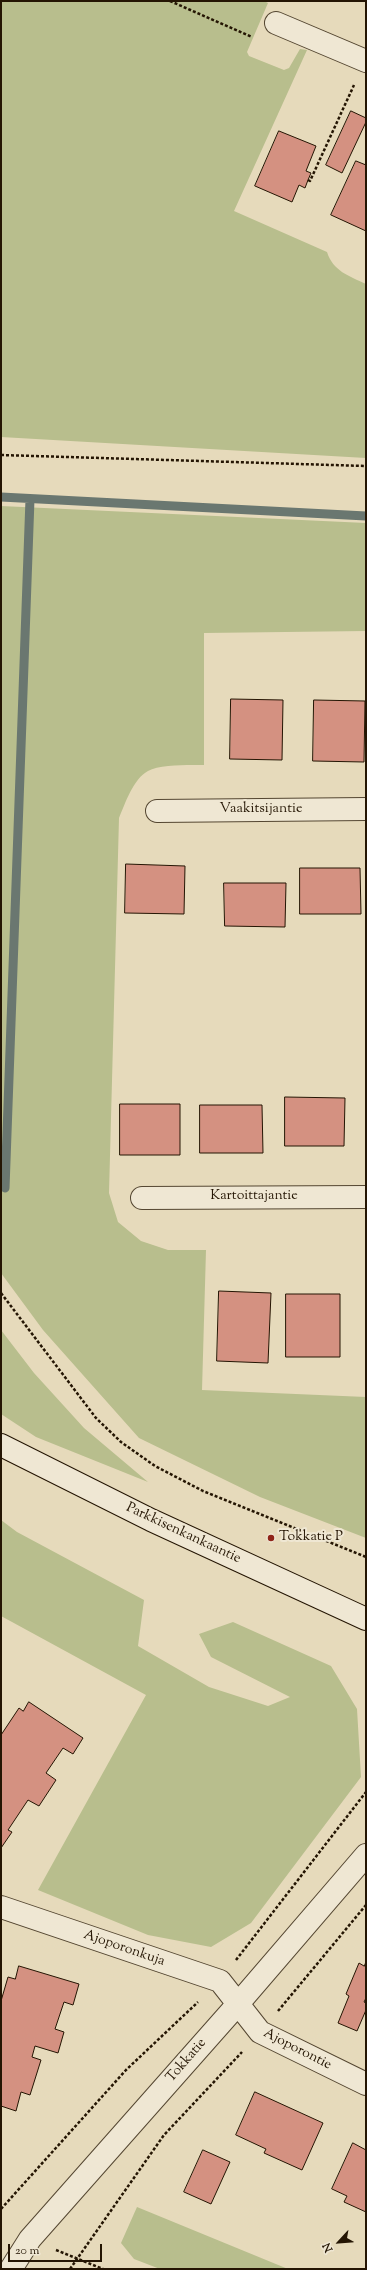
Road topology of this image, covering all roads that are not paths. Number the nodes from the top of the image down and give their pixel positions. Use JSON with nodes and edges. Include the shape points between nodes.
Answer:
{"nodes":[{"id":1,"x":276,"y":23,"type":"road end"},
{"id":2,"x":366,"y":61,"type":"edge"},
{"id":3,"x":366,"y":809,"type":"edge"},
{"id":4,"x":157,"y":811,"type":"dead end"},
{"id":5,"x":366,"y":1197,"type":"edge"},
{"id":6,"x":142,"y":1198,"type":"dead end"},
{"id":7,"x":1,"y":1445,"type":"edge"},
{"id":8,"x":366,"y":1619,"type":"edge"},
{"id":9,"x":366,"y":1855,"type":"edge"},
{"id":10,"x":1,"y":1907,"type":"edge"},
{"id":11,"x":237,"y":2005,"type":"junction"},
{"id":12,"x":366,"y":2084,"type":"edge"},
{"id":13,"x":11,"y":2269,"type":"edge"}],
"edges":[{"from":1,"to":2,"type":"street"},
{"from":3,"to":4,"type":"street","name":"Vaakitsijantie"},
{"from":5,"to":6,"type":"street","name":"Kartoittajantie"},
{"from":7,"to":8,"type":"street","name":"Parkkisenkankaantie","via":[[151,1520]]},
{"from":9,"to":11,"type":"street","name":"Tokkatie"},
{"from":10,"to":11,"type":"street","name":"Ajoporonkuja","via":[[220,1982]]},
{"from":11,"to":12,"type":"street","name":"Ajoporontie","via":[[260,2032]]},
{"from":11,"to":13,"type":"street","name":"Tokkatie","via":[[30,2239]]}]}
